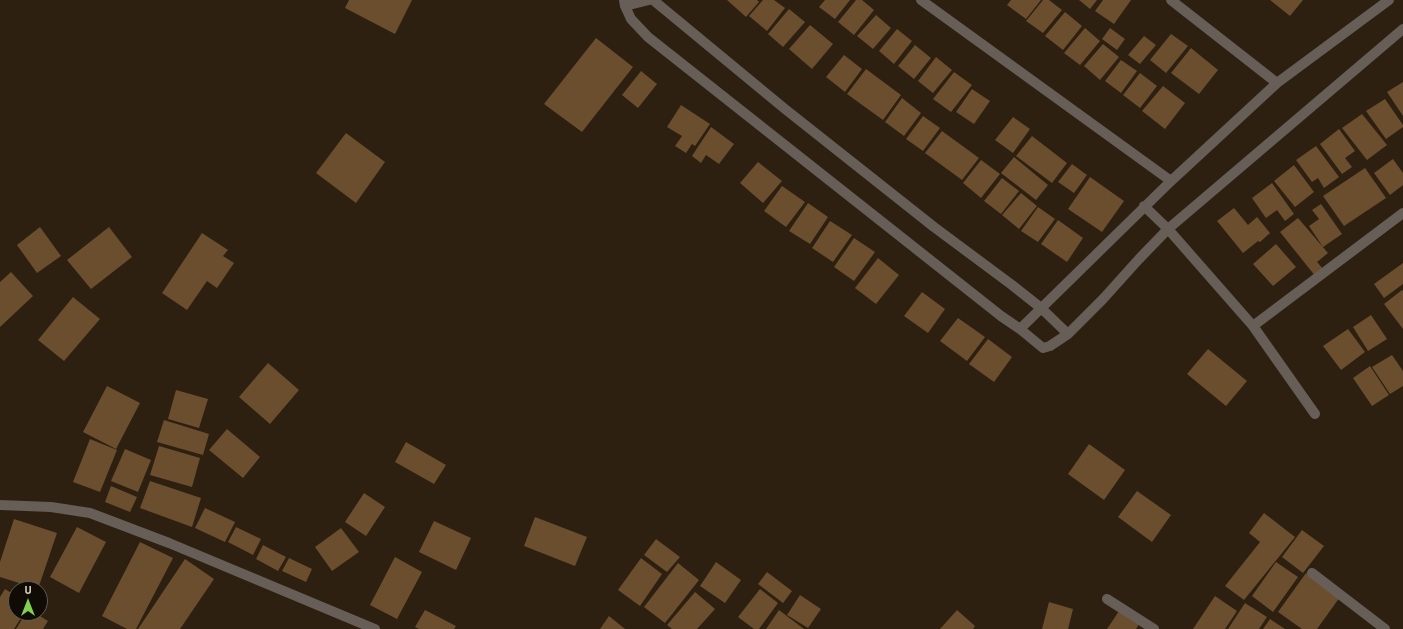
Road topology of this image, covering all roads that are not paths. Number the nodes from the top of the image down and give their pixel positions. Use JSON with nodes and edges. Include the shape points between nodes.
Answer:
{"nodes":[{"id":1,"x":649,"y":0,"type":"edge"},
{"id":2,"x":653,"y":0,"type":"edge"},
{"id":3,"x":922,"y":0,"type":"edge"},
{"id":4,"x":1171,"y":0,"type":"edge"},
{"id":5,"x":1389,"y":0,"type":"edge"},
{"id":6,"x":624,"y":3,"type":"edge"},
{"id":7,"x":1403,"y":29,"type":"edge"},
{"id":8,"x":1277,"y":83,"type":"junction"},
{"id":9,"x":1170,"y":181,"type":"junction"},
{"id":10,"x":1144,"y":206,"type":"junction"},
{"id":11,"x":1403,"y":213,"type":"edge"},
{"id":12,"x":1168,"y":229,"type":"junction"},
{"id":13,"x":1041,"y":308,"type":"junction"},
{"id":14,"x":1253,"y":326,"type":"junction"},
{"id":15,"x":1020,"y":329,"type":"junction"},
{"id":16,"x":1068,"y":334,"type":"junction"},
{"id":17,"x":1315,"y":414,"type":"dead end"},
{"id":18,"x":0,"y":505,"type":"edge"},
{"id":19,"x":1312,"y":573,"type":"dead end"},
{"id":20,"x":1108,"y":599,"type":"dead end"},
{"id":21,"x":375,"y":629,"type":"edge"},
{"id":22,"x":1154,"y":629,"type":"edge"},
{"id":23,"x":1384,"y":629,"type":"edge"}],
"edges":[{"from":1,"to":6,"type":"street"},
{"from":2,"to":13,"type":"street","via":[[785,109]]},
{"from":3,"to":9,"type":"street"},
{"from":4,"to":8,"type":"street"},
{"from":5,"to":8,"type":"street"},
{"from":6,"to":15,"type":"street","via":[[630,19],[648,37]]},
{"from":7,"to":12,"type":"street"},
{"from":8,"to":9,"type":"street"},
{"from":9,"to":10,"type":"street"},
{"from":10,"to":12,"type":"street"},
{"from":10,"to":13,"type":"street"},
{"from":11,"to":14,"type":"street"},
{"from":12,"to":14,"type":"street"},
{"from":12,"to":16,"type":"street"},
{"from":13,"to":15,"type":"street"},
{"from":13,"to":16,"type":"street"},
{"from":14,"to":17,"type":"street"},
{"from":15,"to":16,"type":"street","via":[[1043,348]]},
{"from":18,"to":21,"type":"street","via":[[51,507],[90,513]]},
{"from":19,"to":23,"type":"street"},
{"from":20,"to":22,"type":"street"}]}
